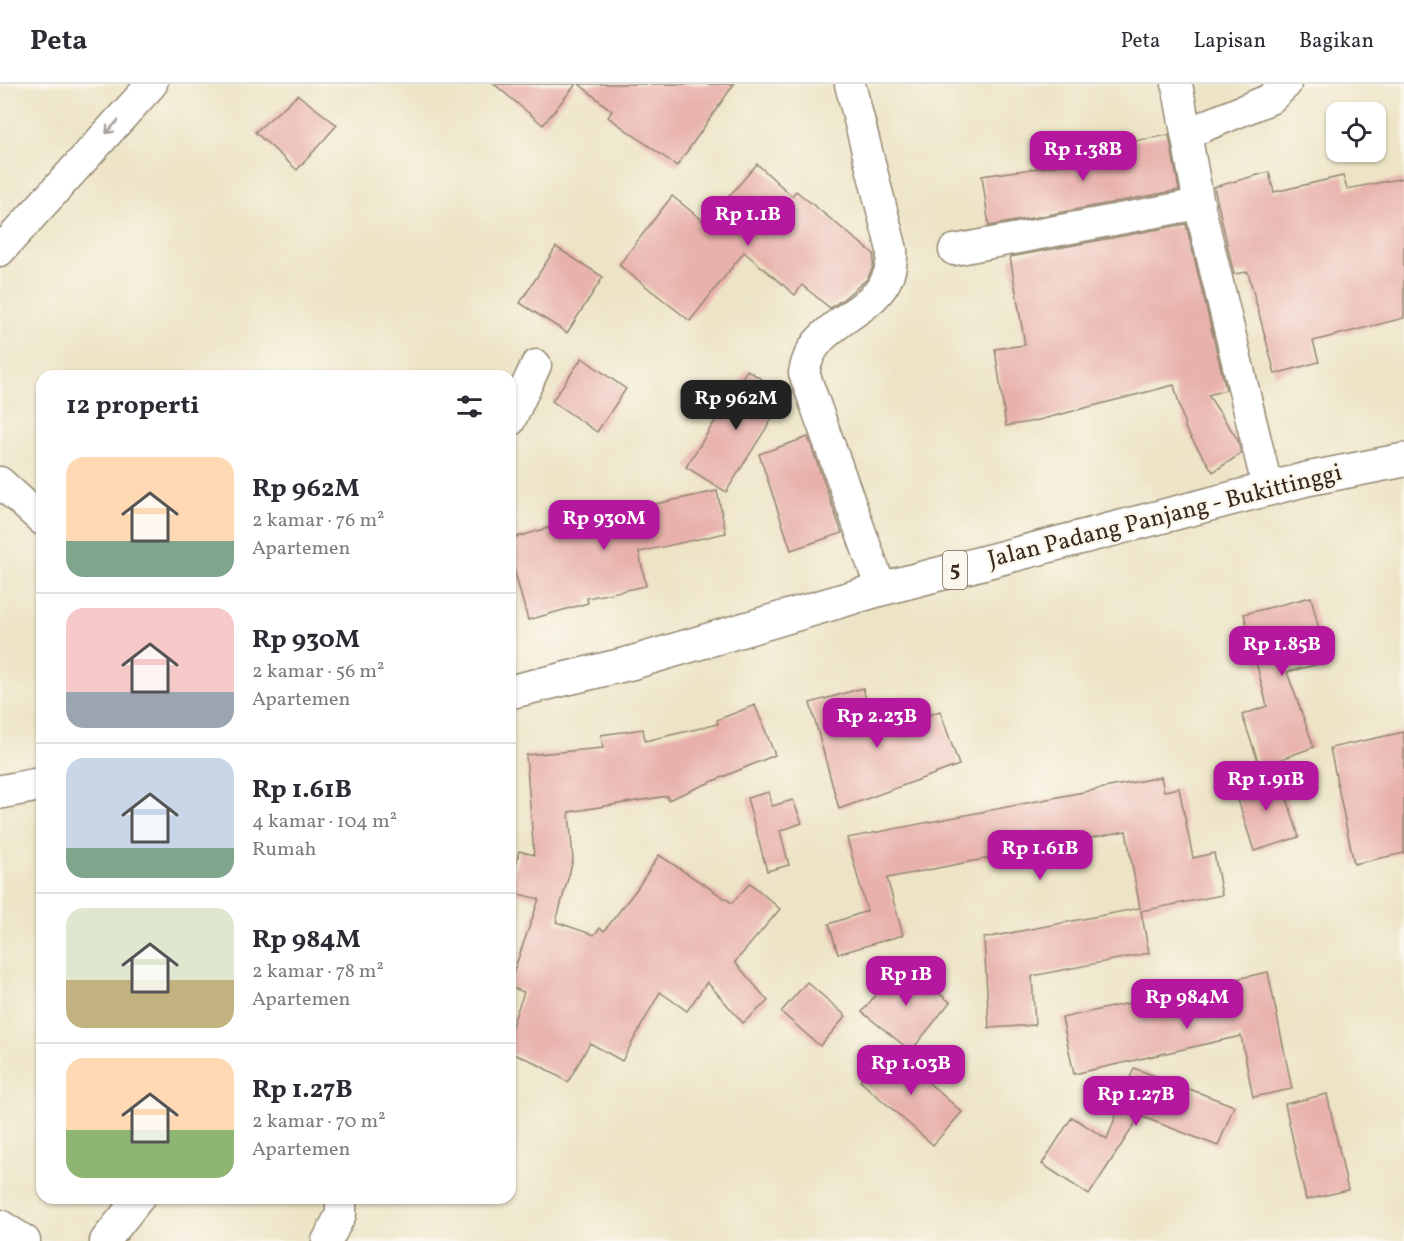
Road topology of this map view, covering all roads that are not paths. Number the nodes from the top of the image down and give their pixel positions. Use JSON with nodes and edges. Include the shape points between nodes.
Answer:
{"nodes":[{"id":1,"x":152,"y":84,"type":"edge"},
{"id":2,"x":850,"y":84,"type":"edge"},
{"id":3,"x":1177,"y":84,"type":"edge"},
{"id":4,"x":1286,"y":84,"type":"edge"},
{"id":5,"x":1188,"y":133,"type":"junction"},
{"id":6,"x":1199,"y":204,"type":"junction"},
{"id":7,"x":954,"y":250,"type":"dead end"},
{"id":8,"x":0,"y":251,"type":"edge"},
{"id":9,"x":536,"y":365,"type":"dead end"},
{"id":10,"x":516,"y":408,"type":"edge"},
{"id":11,"x":1404,"y":460,"type":"edge"},
{"id":12,"x":0,"y":482,"type":"edge"},
{"id":13,"x":1268,"y":490,"type":"junction"},
{"id":14,"x":36,"y":515,"type":"edge"},
{"id":15,"x":881,"y":589,"type":"junction"},
{"id":16,"x":516,"y":691,"type":"edge"},
{"id":17,"x":36,"y":785,"type":"edge"},
{"id":18,"x":0,"y":792,"type":"edge"},
{"id":19,"x":134,"y":1204,"type":"edge"},
{"id":20,"x":341,"y":1204,"type":"edge"},
{"id":21,"x":0,"y":1224,"type":"edge"},
{"id":22,"x":25,"y":1241,"type":"edge"},
{"id":23,"x":105,"y":1241,"type":"edge"},
{"id":24,"x":327,"y":1241,"type":"edge"}],
"edges":[{"from":1,"to":8,"type":"street","one_way":true},
{"from":2,"to":15,"type":"street","via":[[891,250],[892,268],[873,298],[812,346],[804,373]]},
{"from":3,"to":5,"type":"street"},
{"from":4,"to":5,"type":"street","via":[[1270,99]]},
{"from":5,"to":6,"type":"street"},
{"from":6,"to":7,"type":"street"},
{"from":6,"to":13,"type":"street"},
{"from":9,"to":10,"type":"street"},
{"from":11,"to":13,"type":"highway","name":"Jalan Padang Panjang - Bukittinggi","number":"5"},
{"from":12,"to":14,"type":"street"},
{"from":13,"to":15,"type":"highway","name":"Jalan Padang Panjang - Bukittinggi","number":"5"},
{"from":15,"to":16,"type":"highway","name":"Jalan Padang Panjang - Bukittinggi","number":"5","via":[[631,663]]},
{"from":17,"to":18,"type":"highway"},
{"from":19,"to":23,"type":"street"},
{"from":20,"to":24,"type":"street","via":[[341,1214]]},
{"from":21,"to":22,"type":"street"}]}
